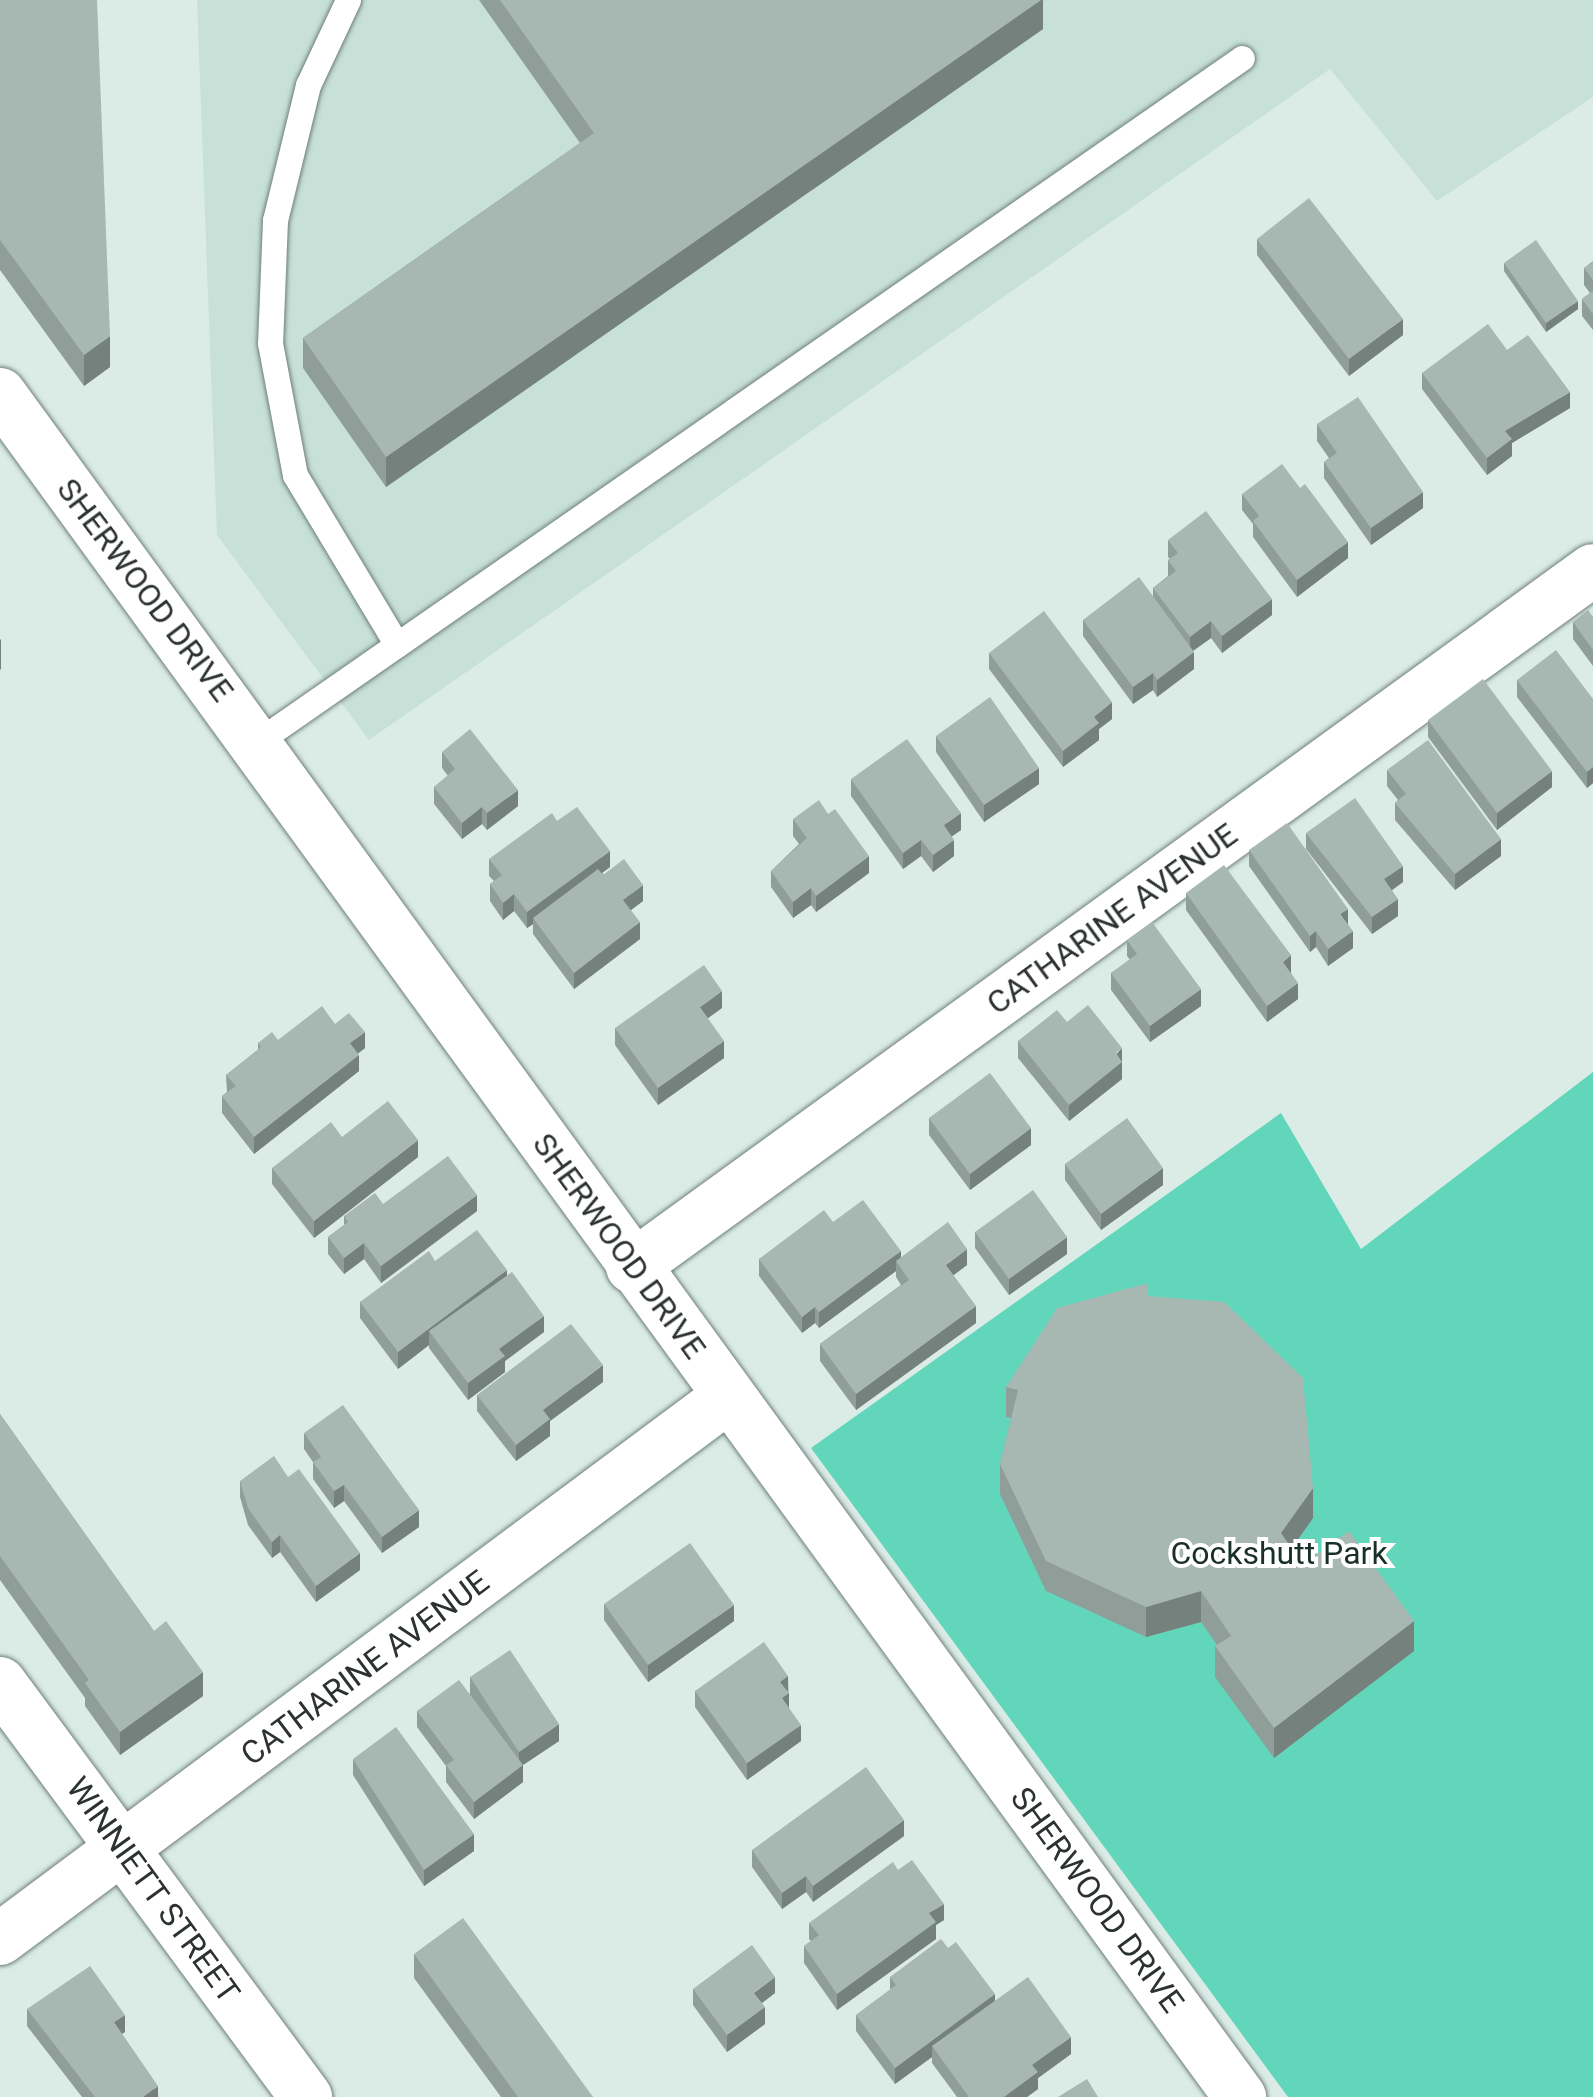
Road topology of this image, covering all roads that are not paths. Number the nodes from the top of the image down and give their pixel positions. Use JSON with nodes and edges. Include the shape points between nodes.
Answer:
{"nodes":[{"id":1,"x":348,"y":0,"type":"edge"},
{"id":2,"x":1242,"y":58,"type":"dead end"},
{"id":3,"x":0,"y":394,"type":"edge"},
{"id":4,"x":1593,"y":570,"type":"edge"},
{"id":5,"x":397,"y":645,"type":"junction"},
{"id":6,"x":258,"y":742,"type":"junction"},
{"id":7,"x":632,"y":1267,"type":"junction"},
{"id":8,"x":729,"y":1396,"type":"junction"},
{"id":9,"x":0,"y":1684,"type":"edge"},
{"id":10,"x":123,"y":1850,"type":"junction"},
{"id":11,"x":0,"y":1938,"type":"edge"},
{"id":12,"x":306,"y":2097,"type":"edge"},
{"id":13,"x":1240,"y":2097,"type":"edge"}],
"edges":[{"from":1,"to":5,"type":"lane","via":[[308,85],[275,220],[270,343],[296,475]]},
{"from":2,"to":5,"type":"lane"},
{"from":3,"to":6,"type":"street","name":"SHERWOOD DRIVE"},
{"from":4,"to":7,"type":"street","name":"CATHARINE AVENUE"},
{"from":5,"to":6,"type":"lane"},
{"from":6,"to":7,"type":"street","name":"SHERWOOD DRIVE"},
{"from":7,"to":8,"type":"street","name":"SHERWOOD DRIVE"},
{"from":8,"to":10,"type":"street","name":"CATHARINE AVENUE"},
{"from":8,"to":13,"type":"street","name":"SHERWOOD DRIVE"},
{"from":9,"to":10,"type":"street","name":"WINNIETT STREET"},
{"from":10,"to":11,"type":"street","name":"CATHARINE AVENUE"},
{"from":10,"to":12,"type":"street","name":"WINNIETT STREET"}]}
